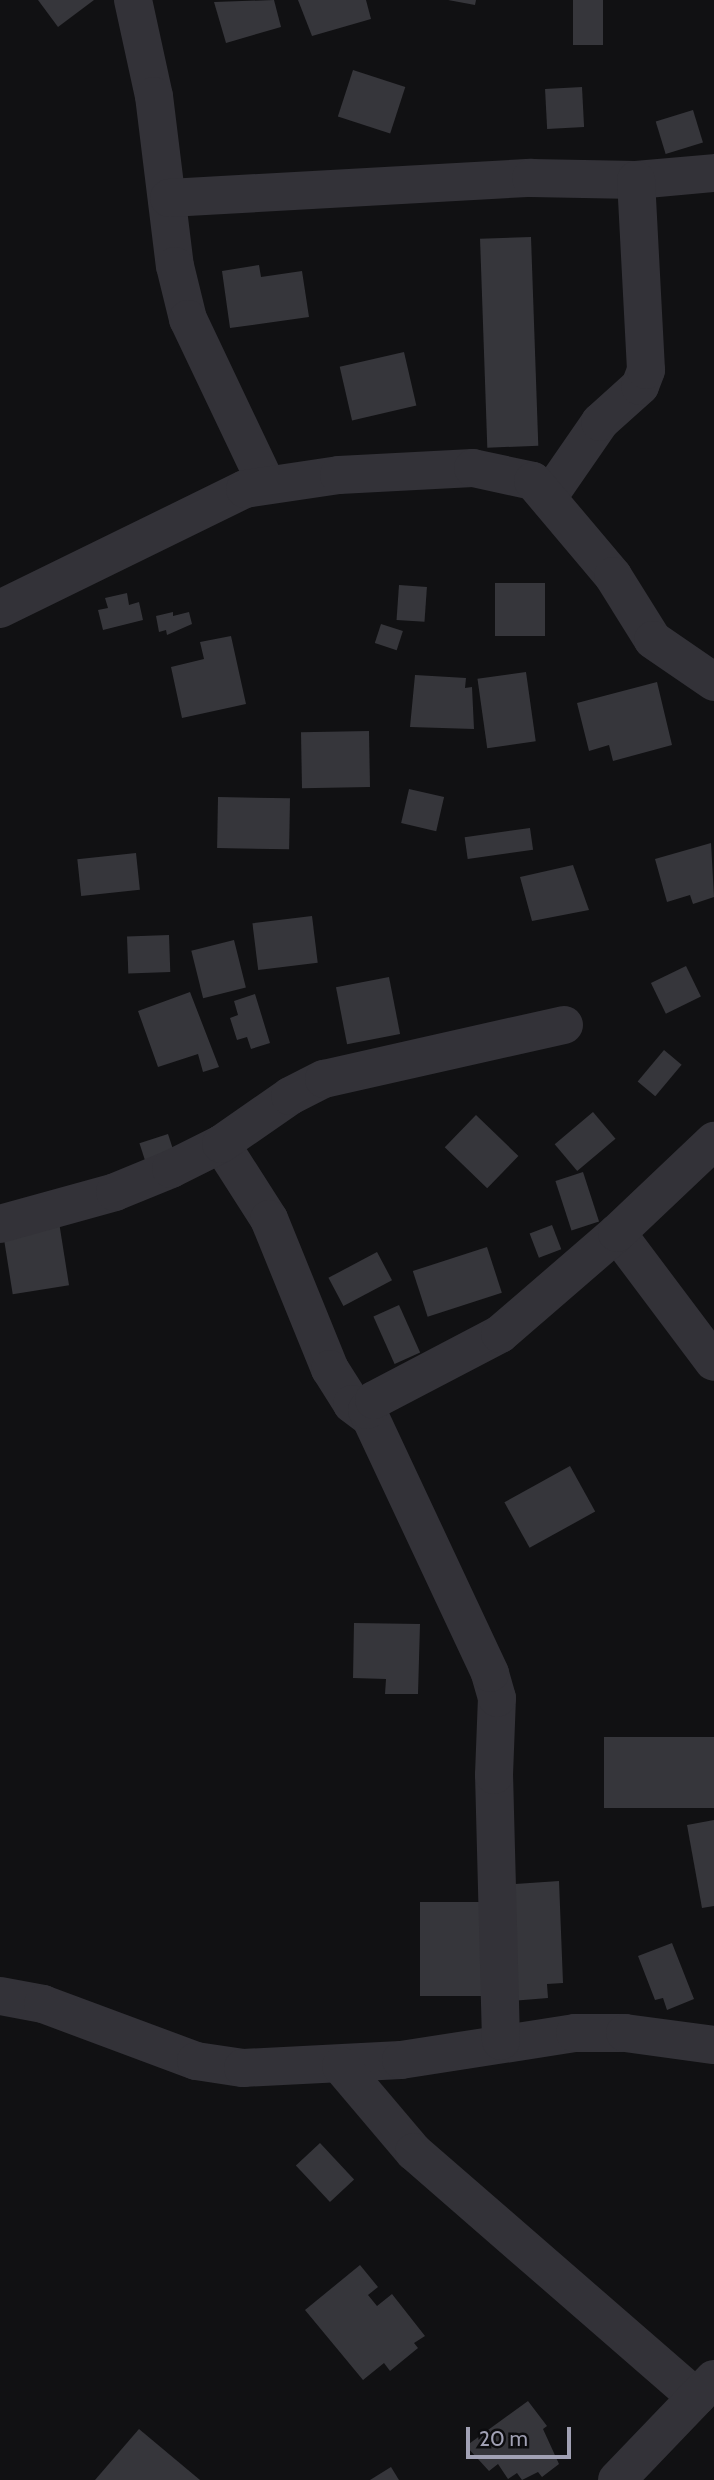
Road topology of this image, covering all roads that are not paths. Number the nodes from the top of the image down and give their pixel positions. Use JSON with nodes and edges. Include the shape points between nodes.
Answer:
{"nodes":[{"id":1,"x":133,"y":0,"type":"edge"},
{"id":2,"x":714,"y":173,"type":"edge"},
{"id":3,"x":636,"y":180,"type":"junction"},
{"id":4,"x":169,"y":198,"type":"junction"},
{"id":5,"x":267,"y":484,"type":"junction"},
{"id":6,"x":549,"y":496,"type":"junction"},
{"id":7,"x":0,"y":609,"type":"edge"},
{"id":8,"x":714,"y":682,"type":"edge"},
{"id":9,"x":564,"y":1025,"type":"dead end"},
{"id":10,"x":714,"y":1141,"type":"edge"},
{"id":11,"x":221,"y":1144,"type":"junction"},
{"id":12,"x":0,"y":1224,"type":"edge"},
{"id":13,"x":617,"y":1233,"type":"junction"},
{"id":14,"x":714,"y":1362,"type":"edge"},
{"id":15,"x":368,"y":1416,"type":"junction"},
{"id":16,"x":0,"y":1996,"type":"edge"},
{"id":17,"x":501,"y":2042,"type":"junction"},
{"id":18,"x":714,"y":2045,"type":"edge"},
{"id":19,"x":341,"y":2066,"type":"junction"},
{"id":20,"x":705,"y":2388,"type":"edge"},
{"id":21,"x":617,"y":2480,"type":"edge"}],
"edges":[{"from":1,"to":4,"type":"street"},
{"from":2,"to":3,"type":"street"},
{"from":3,"to":4,"type":"street","via":[[531,177]]},
{"from":3,"to":6,"type":"street","via":[[646,370],[640,386],[600,422]]},
{"from":4,"to":5,"type":"street","via":[[175,266],[188,319]]},
{"from":5,"to":6,"type":"street","via":[[472,468],[517,474]]},
{"from":5,"to":7,"type":"street","via":[[207,506]]},
{"from":6,"to":8,"type":"street","via":[[613,576],[653,640]]},
{"from":9,"to":11,"type":"street","via":[[324,1079],[290,1096]]},
{"from":10,"to":13,"type":"street"},
{"from":11,"to":12,"type":"street","via":[[114,1192]]},
{"from":11,"to":15,"type":"street","via":[[269,1219],[330,1369],[352,1404]]},
{"from":13,"to":14,"type":"street"},
{"from":13,"to":15,"type":"street","via":[[500,1334],[374,1400]]},
{"from":15,"to":17,"type":"street","via":[[474,1636],[497,1699],[494,1775]]},
{"from":16,"to":19,"type":"street","via":[[43,2004],[196,2061],[243,2068]]},
{"from":17,"to":18,"type":"street","via":[[575,2033],[625,2033]]},
{"from":17,"to":19,"type":"street"},
{"from":19,"to":20,"type":"street","via":[[414,2152]]},
{"from":20,"to":21,"type":"street"}]}
